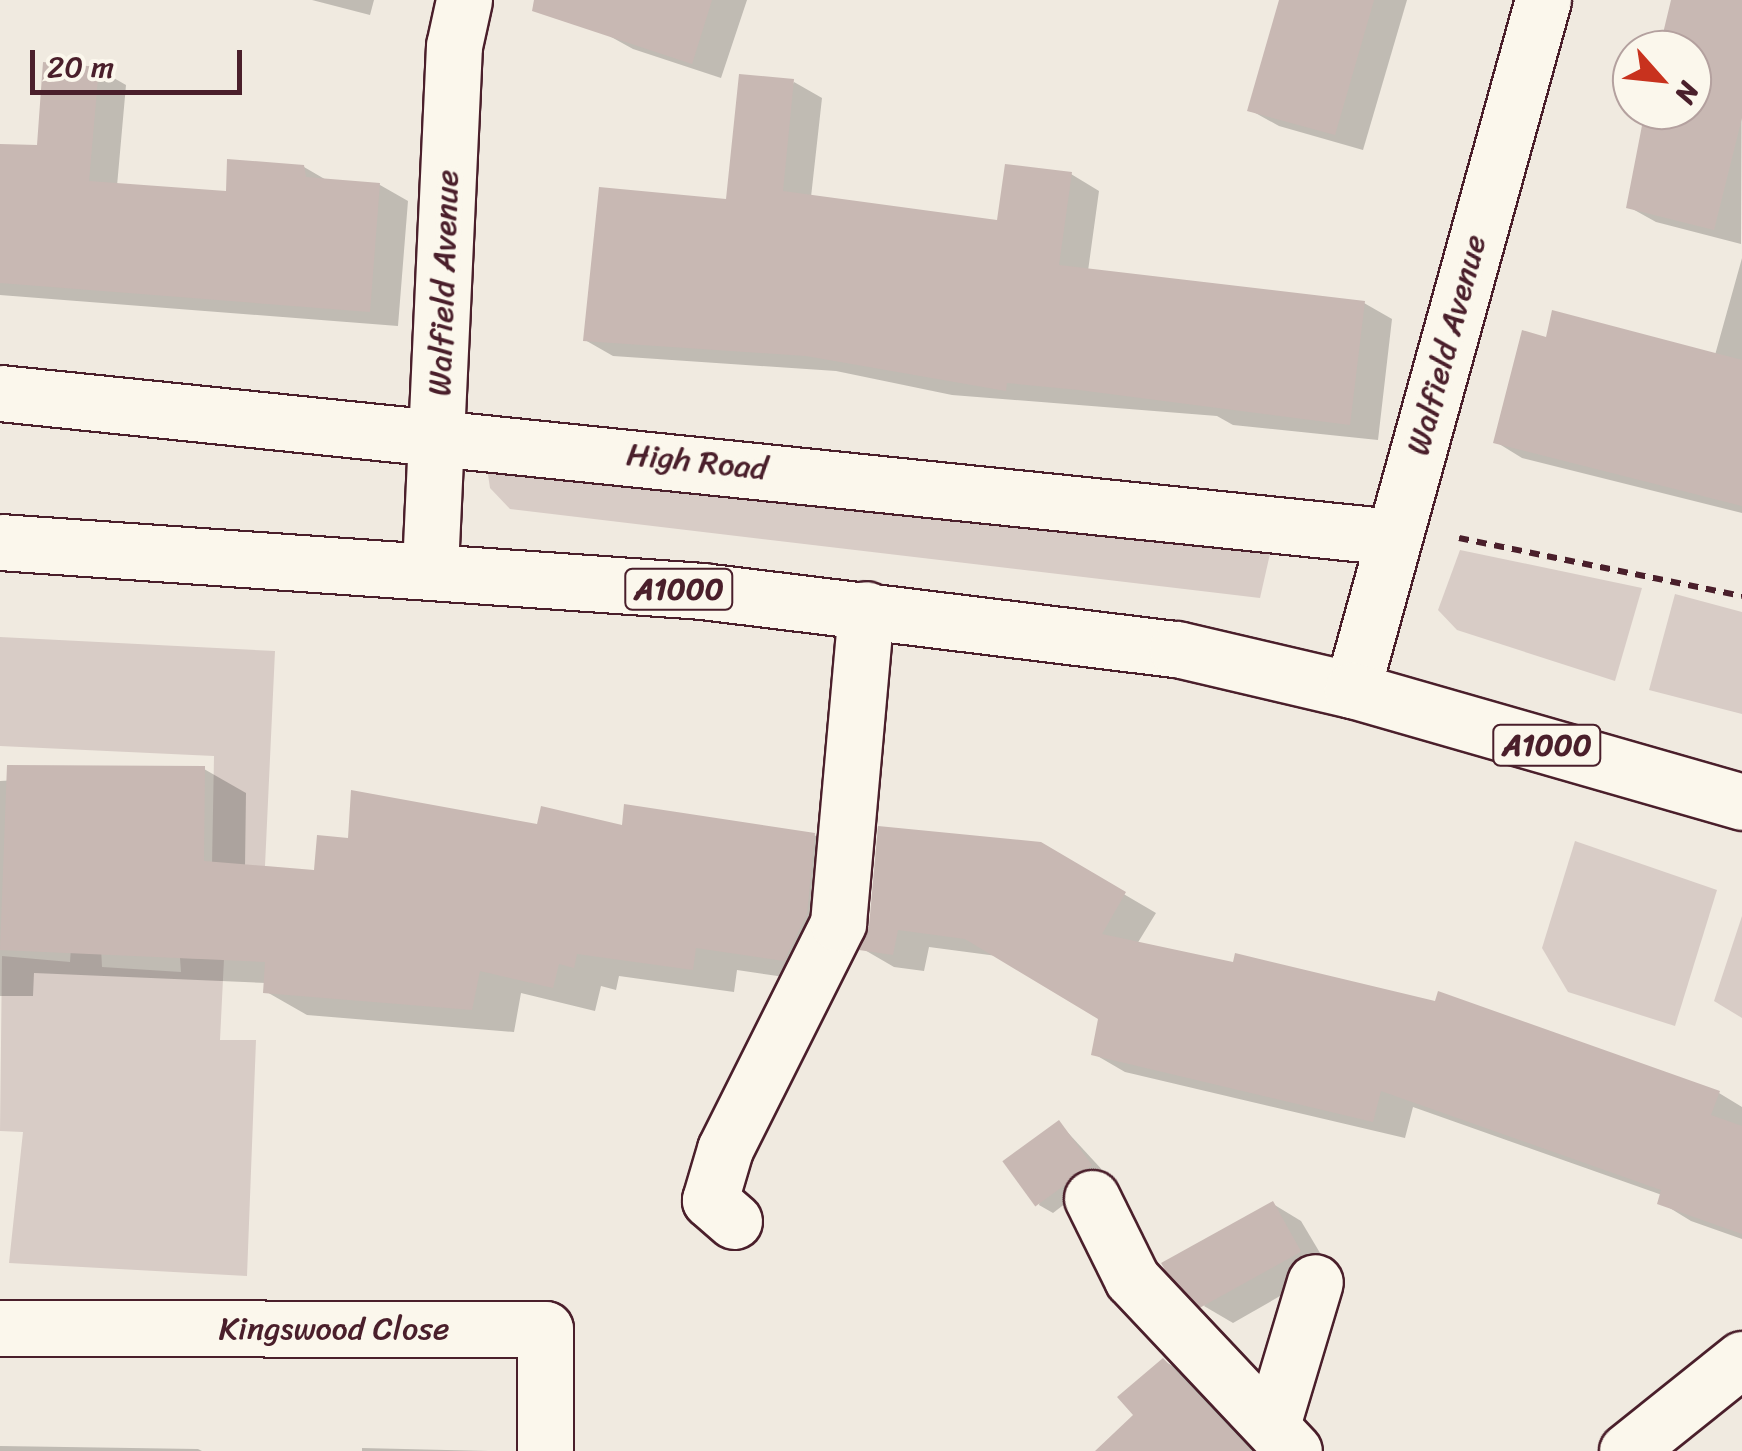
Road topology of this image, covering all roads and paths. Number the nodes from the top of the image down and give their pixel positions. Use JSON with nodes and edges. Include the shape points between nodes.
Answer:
{"nodes":[{"id":1,"x":464,"y":0,"type":"edge"},
{"id":2,"x":1543,"y":0,"type":"edge"},
{"id":3,"x":0,"y":393,"type":"edge"},
{"id":4,"x":438,"y":434,"type":"junction"},
{"id":5,"x":1396,"y":531,"type":"junction"},
{"id":6,"x":0,"y":542,"type":"edge"},
{"id":7,"x":430,"y":568,"type":"junction"},
{"id":8,"x":1742,"y":596,"type":"edge"},
{"id":9,"x":866,"y":609,"type":"junction"},
{"id":10,"x":1352,"y":690,"type":"junction"},
{"id":11,"x":1742,"y":802,"type":"edge"},
{"id":12,"x":1092,"y":1198,"type":"dead end"},
{"id":13,"x":734,"y":1221,"type":"dead end"},
{"id":14,"x":1315,"y":1282,"type":"dead end"},
{"id":15,"x":0,"y":1328,"type":"edge"},
{"id":16,"x":1742,"y":1359,"type":"edge"},
{"id":17,"x":1283,"y":1438,"type":"edge"},
{"id":18,"x":545,"y":1451,"type":"edge"},
{"id":19,"x":1627,"y":1451,"type":"edge"}],
"edges":[{"from":1,"to":4,"type":"street","name":"Walfield Avenue","via":[[454,46]]},
{"from":2,"to":5,"type":"street","name":"Walfield Avenue"},
{"from":3,"to":4,"type":"street","name":"High Road"},
{"from":4,"to":5,"type":"street","name":"High Road"},
{"from":4,"to":7,"type":"street","name":"Walfield Avenue"},
{"from":5,"to":8,"type":"path"},
{"from":5,"to":10,"type":"street","name":"Walfield Avenue"},
{"from":6,"to":7,"type":"street","number":"A1000"},
{"from":7,"to":9,"type":"street","number":"A1000"},
{"from":9,"to":10,"type":"street","number":"A1000","via":[[1177,649]]},
{"from":9,"to":13,"type":"street","via":[[838,922],[725,1149],[710,1200]]},
{"from":10,"to":11,"type":"street","number":"A1000"},
{"from":12,"to":17,"type":"street","via":[[1132,1278]]},
{"from":14,"to":17,"type":"street"},
{"from":15,"to":18,"type":"street","name":"Kingswood Close","via":[[546,1329]]},
{"from":16,"to":19,"type":"street"}]}
